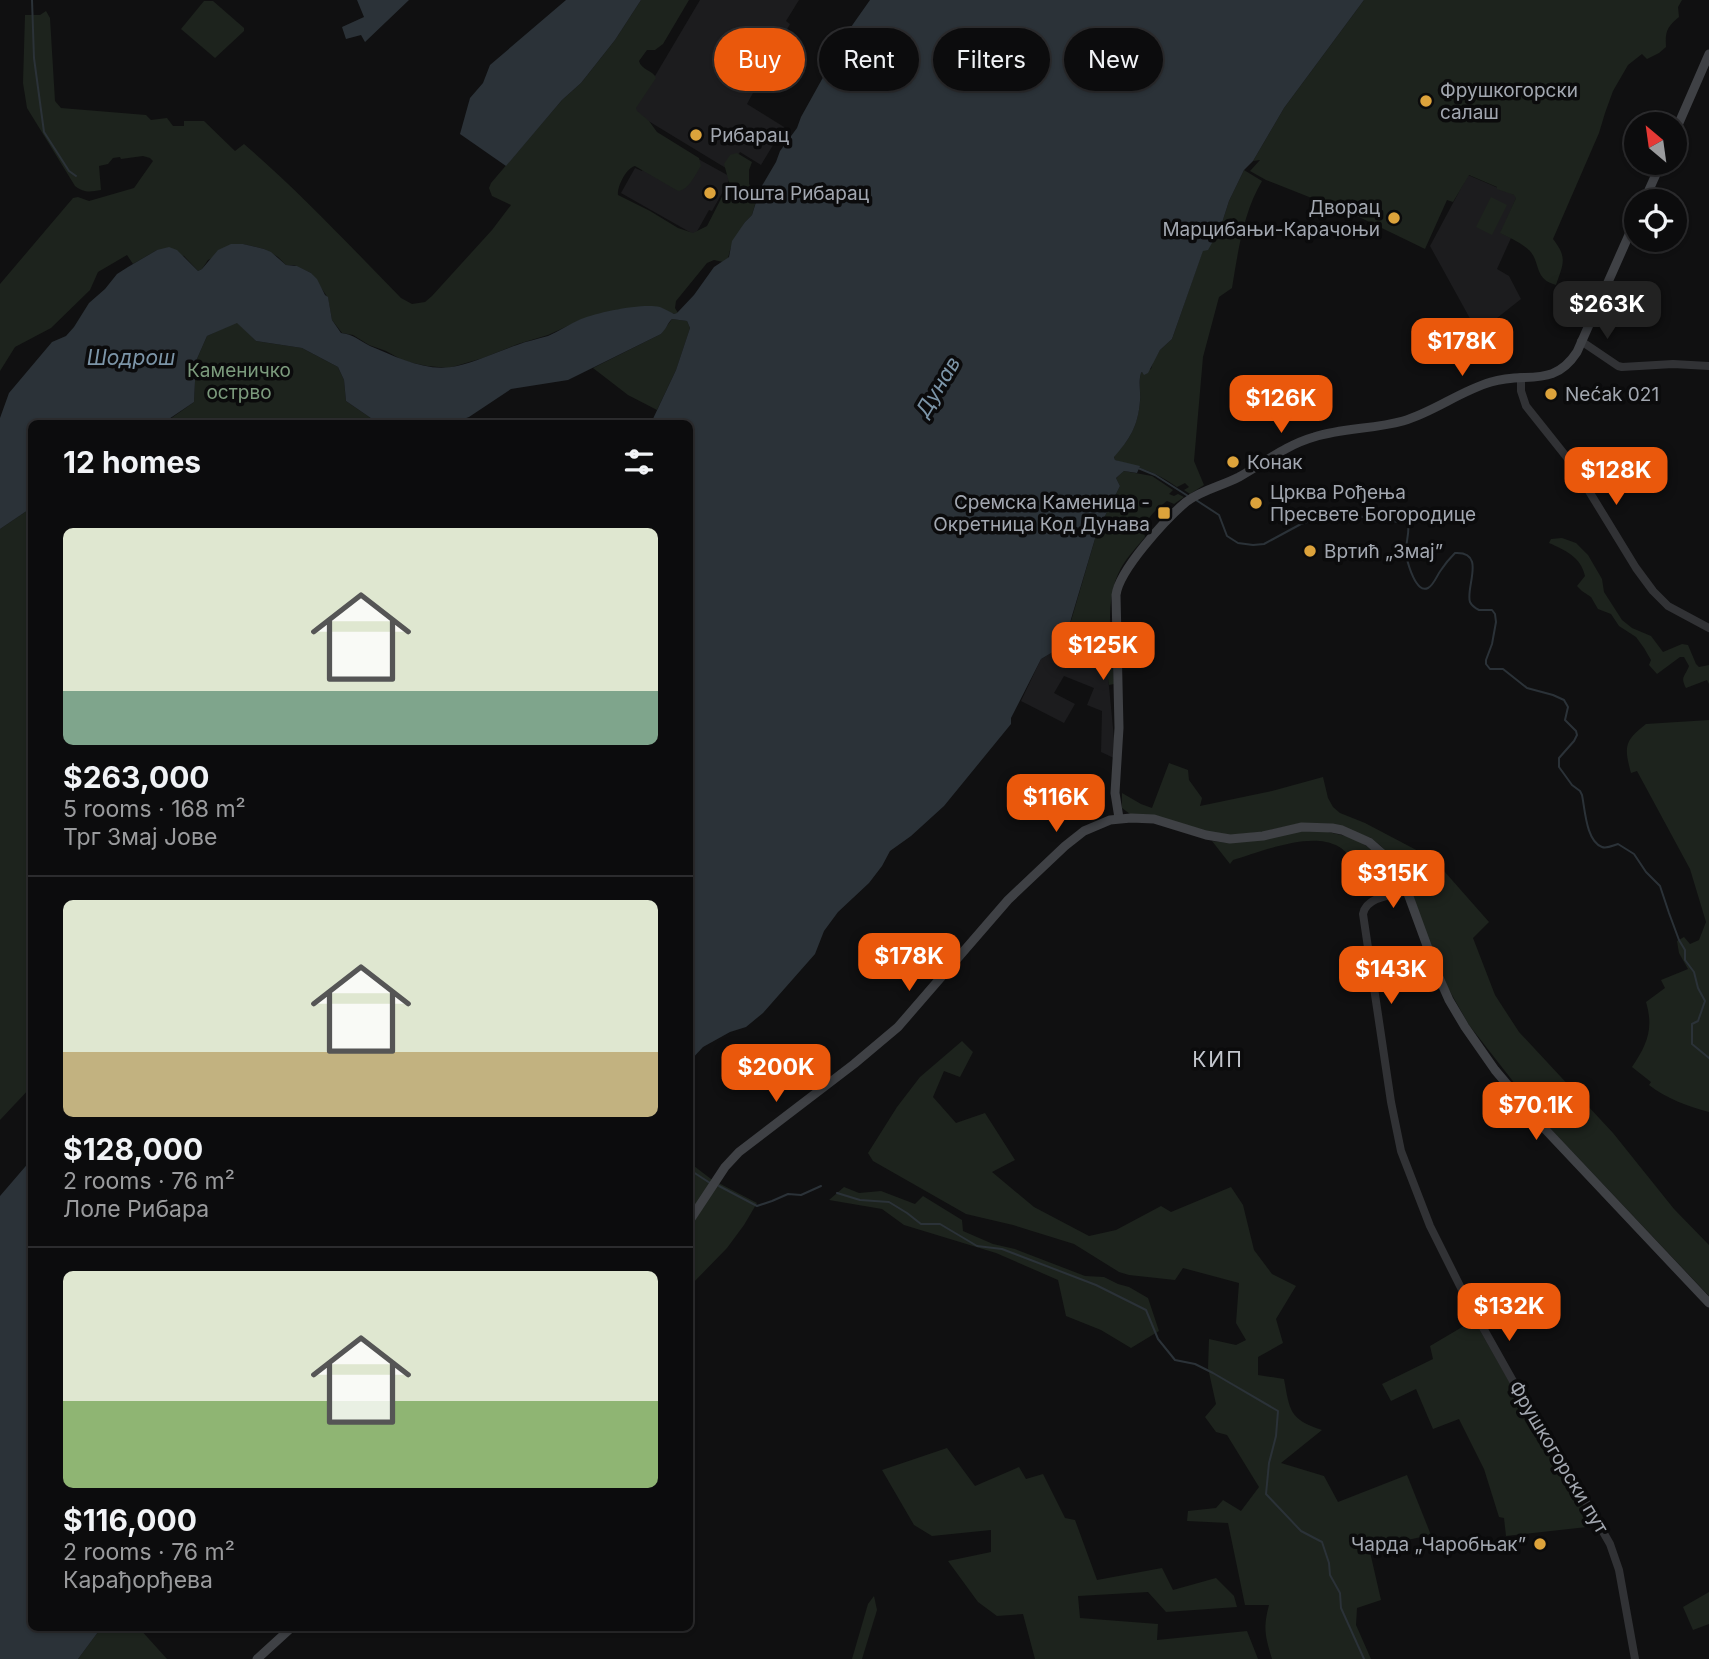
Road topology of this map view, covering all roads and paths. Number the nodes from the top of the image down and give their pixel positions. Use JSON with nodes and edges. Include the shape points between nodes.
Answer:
{"nodes":[{"id":1,"x":1709,"y":54,"type":"edge"},
{"id":2,"x":1684,"y":112,"type":"edge"},
{"id":3,"x":1624,"y":246,"type":"edge"},
{"id":4,"x":1581,"y":341,"type":"junction"},
{"id":5,"x":1709,"y":366,"type":"edge"},
{"id":6,"x":1521,"y":377,"type":"junction"},
{"id":7,"x":1709,"y":628,"type":"edge"},
{"id":8,"x":1119,"y":818,"type":"junction"},
{"id":9,"x":1407,"y":891,"type":"junction"},
{"id":10,"x":693,"y":1216,"type":"edge"},
{"id":11,"x":1709,"y":1303,"type":"edge"},
{"id":12,"x":288,"y":1631,"type":"edge"},
{"id":13,"x":257,"y":1659,"type":"edge"},
{"id":14,"x":1635,"y":1659,"type":"edge"}],
"edges":[{"from":1,"to":2,"type":"main road"},
{"from":3,"to":4,"type":"main road"},
{"from":4,"to":5,"type":"street","via":[[1618,366]]},
{"from":4,"to":6,"type":"main road","via":[[1572,359],[1556,373]]},
{"from":6,"to":7,"type":"street","via":[[1526,406],[1573,465],[1653,591],[1668,606]]},
{"from":6,"to":8,"type":"main road","via":[[1481,385],[1404,421],[1304,440],[1191,498],[1164,524],[1134,559],[1116,590],[1119,727],[1115,793]]},
{"from":8,"to":9,"type":"main road","via":[[1154,819],[1230,839],[1302,827],[1342,830],[1378,850]]},
{"from":8,"to":10,"type":"main road","via":[[1084,831],[1059,851],[1000,909],[898,1027],[747,1145]]},
{"from":9,"to":11,"type":"main road","via":[[1449,1000],[1495,1070]]},
{"from":9,"to":14,"type":"street","name":"Фрушкогорски пут","via":[[1369,902],[1363,909],[1401,1152],[1430,1226],[1464,1294],[1610,1544]]},
{"from":12,"to":13,"type":"main road"}]}
